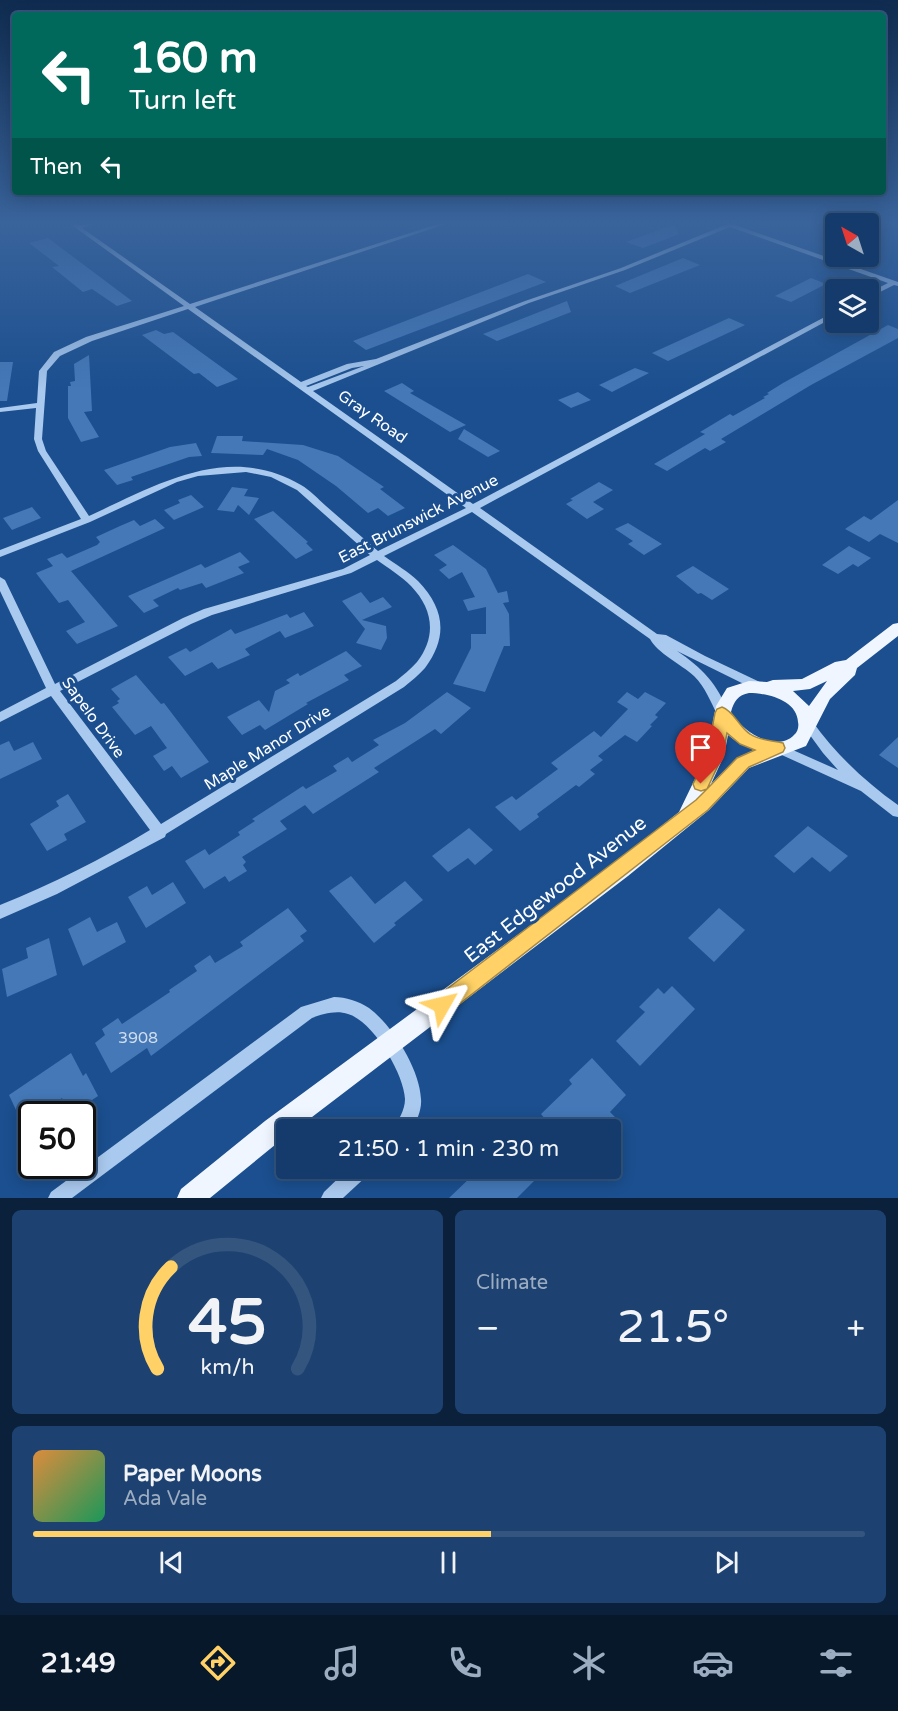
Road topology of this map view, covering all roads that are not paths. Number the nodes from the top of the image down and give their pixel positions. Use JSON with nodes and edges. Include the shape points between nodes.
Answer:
{"nodes":[{"id":1,"x":151,"y":279,"type":"edge"},
{"id":2,"x":273,"y":279,"type":"edge"},
{"id":3,"x":593,"y":279,"type":"edge"},
{"id":4,"x":896,"y":284,"type":"edge"},
{"id":5,"x":879,"y":291,"type":"edge"},
{"id":6,"x":189,"y":306,"type":"junction"},
{"id":7,"x":825,"y":320,"type":"edge"},
{"id":8,"x":304,"y":388,"type":"junction"},
{"id":9,"x":40,"y":405,"type":"junction"},
{"id":10,"x":0,"y":410,"type":"edge"},
{"id":11,"x":473,"y":508,"type":"junction"},
{"id":12,"x":87,"y":520,"type":"junction"},
{"id":13,"x":0,"y":554,"type":"edge"},
{"id":14,"x":376,"y":555,"type":"junction"},
{"id":15,"x":0,"y":580,"type":"edge"},
{"id":16,"x":898,"y":628,"type":"edge"},
{"id":17,"x":654,"y":637,"type":"junction"},
{"id":18,"x":849,"y":666,"type":"junction"},
{"id":19,"x":760,"y":687,"type":"junction"},
{"id":20,"x":53,"y":691,"type":"junction"},
{"id":21,"x":722,"y":713,"type":"junction"},
{"id":22,"x":0,"y":717,"type":"edge"},
{"id":23,"x":808,"y":724,"type":"junction"},
{"id":24,"x":777,"y":748,"type":"junction"},
{"id":25,"x":861,"y":786,"type":"junction"},
{"id":26,"x":898,"y":812,"type":"edge"},
{"id":27,"x":688,"y":814,"type":"junction"},
{"id":28,"x":160,"y":833,"type":"junction"},
{"id":29,"x":0,"y":912,"type":"edge"},
{"id":30,"x":391,"y":1043,"type":"junction"},
{"id":31,"x":408,"y":1119,"type":"edge"},
{"id":32,"x":351,"y":1179,"type":"edge"},
{"id":33,"x":57,"y":1198,"type":"edge"},
{"id":34,"x":190,"y":1198,"type":"edge"},
{"id":35,"x":330,"y":1198,"type":"edge"}],
"edges":[{"from":1,"to":6,"type":"street","name":"Gray Road"},
{"from":2,"to":6,"type":"street"},
{"from":3,"to":8,"type":"street"},
{"from":4,"to":5,"type":"street"},
{"from":6,"to":8,"type":"street","name":"Gray Road"},
{"from":6,"to":9,"type":"street","via":[[57,354],[43,371]]},
{"from":7,"to":11,"type":"street","name":"East Brunswick Avenue"},
{"from":8,"to":11,"type":"street","name":"Gray Road"},
{"from":9,"to":10,"type":"street"},
{"from":9,"to":12,"type":"street","via":[[39,444]]},
{"from":11,"to":14,"type":"street","name":"East Brunswick Avenue"},
{"from":11,"to":17,"type":"street","name":"Gray Road"},
{"from":12,"to":13,"type":"street","name":"Maple Manor Drive"},
{"from":12,"to":14,"type":"street","name":"Maple Manor Drive","via":[[185,477],[246,469],[292,483]]},
{"from":14,"to":20,"type":"street","name":"East Brunswick Avenue","via":[[323,580],[208,612]]},
{"from":14,"to":28,"type":"street","name":"Maple Manor Drive","via":[[417,586],[432,607],[436,632],[427,657],[400,684]]},
{"from":15,"to":20,"type":"street","name":"Sapelo Drive"},
{"from":16,"to":18,"type":"main road"},
{"from":17,"to":19,"type":"street","name":"Gray Road"},
{"from":17,"to":21,"type":"street","name":"Gray Road","via":[[704,678],[717,695]]},
{"from":18,"to":19,"type":"main road","via":[[841,666],[804,685]]},
{"from":18,"to":23,"type":"main road","via":[[849,671],[819,701],[814,719]]},
{"from":19,"to":21,"type":"main road","via":[[735,692],[724,703]]},
{"from":19,"to":23,"type":"main road","via":[[777,691],[798,704]]},
{"from":20,"to":22,"type":"street","name":"East Brunswick Avenue"},
{"from":20,"to":28,"type":"street","name":"Sapelo Drive"},
{"from":21,"to":24,"type":"main road","via":[[746,740]]},
{"from":21,"to":27,"type":"main road","name":"East Edgewood Avenue","via":[[715,755]]},
{"from":23,"to":24,"type":"main road","via":[[799,741]]},
{"from":23,"to":25,"type":"street","via":[[830,755]]},
{"from":24,"to":25,"type":"street"},
{"from":24,"to":27,"type":"main road","name":"East Edgewood Avenue","via":[[743,763]]},
{"from":25,"to":26,"type":"street"},
{"from":27,"to":30,"type":"main road","name":"East Edgewood Avenue"},
{"from":28,"to":29,"type":"street","name":"Maple Manor Drive","via":[[90,871]]},
{"from":30,"to":31,"type":"street","via":[[411,1086],[413,1099]]},
{"from":30,"to":33,"type":"street","via":[[352,1007],[316,1007]]},
{"from":30,"to":34,"type":"main road","name":"East Edgewood Avenue"},
{"from":32,"to":35,"type":"street"}]}
